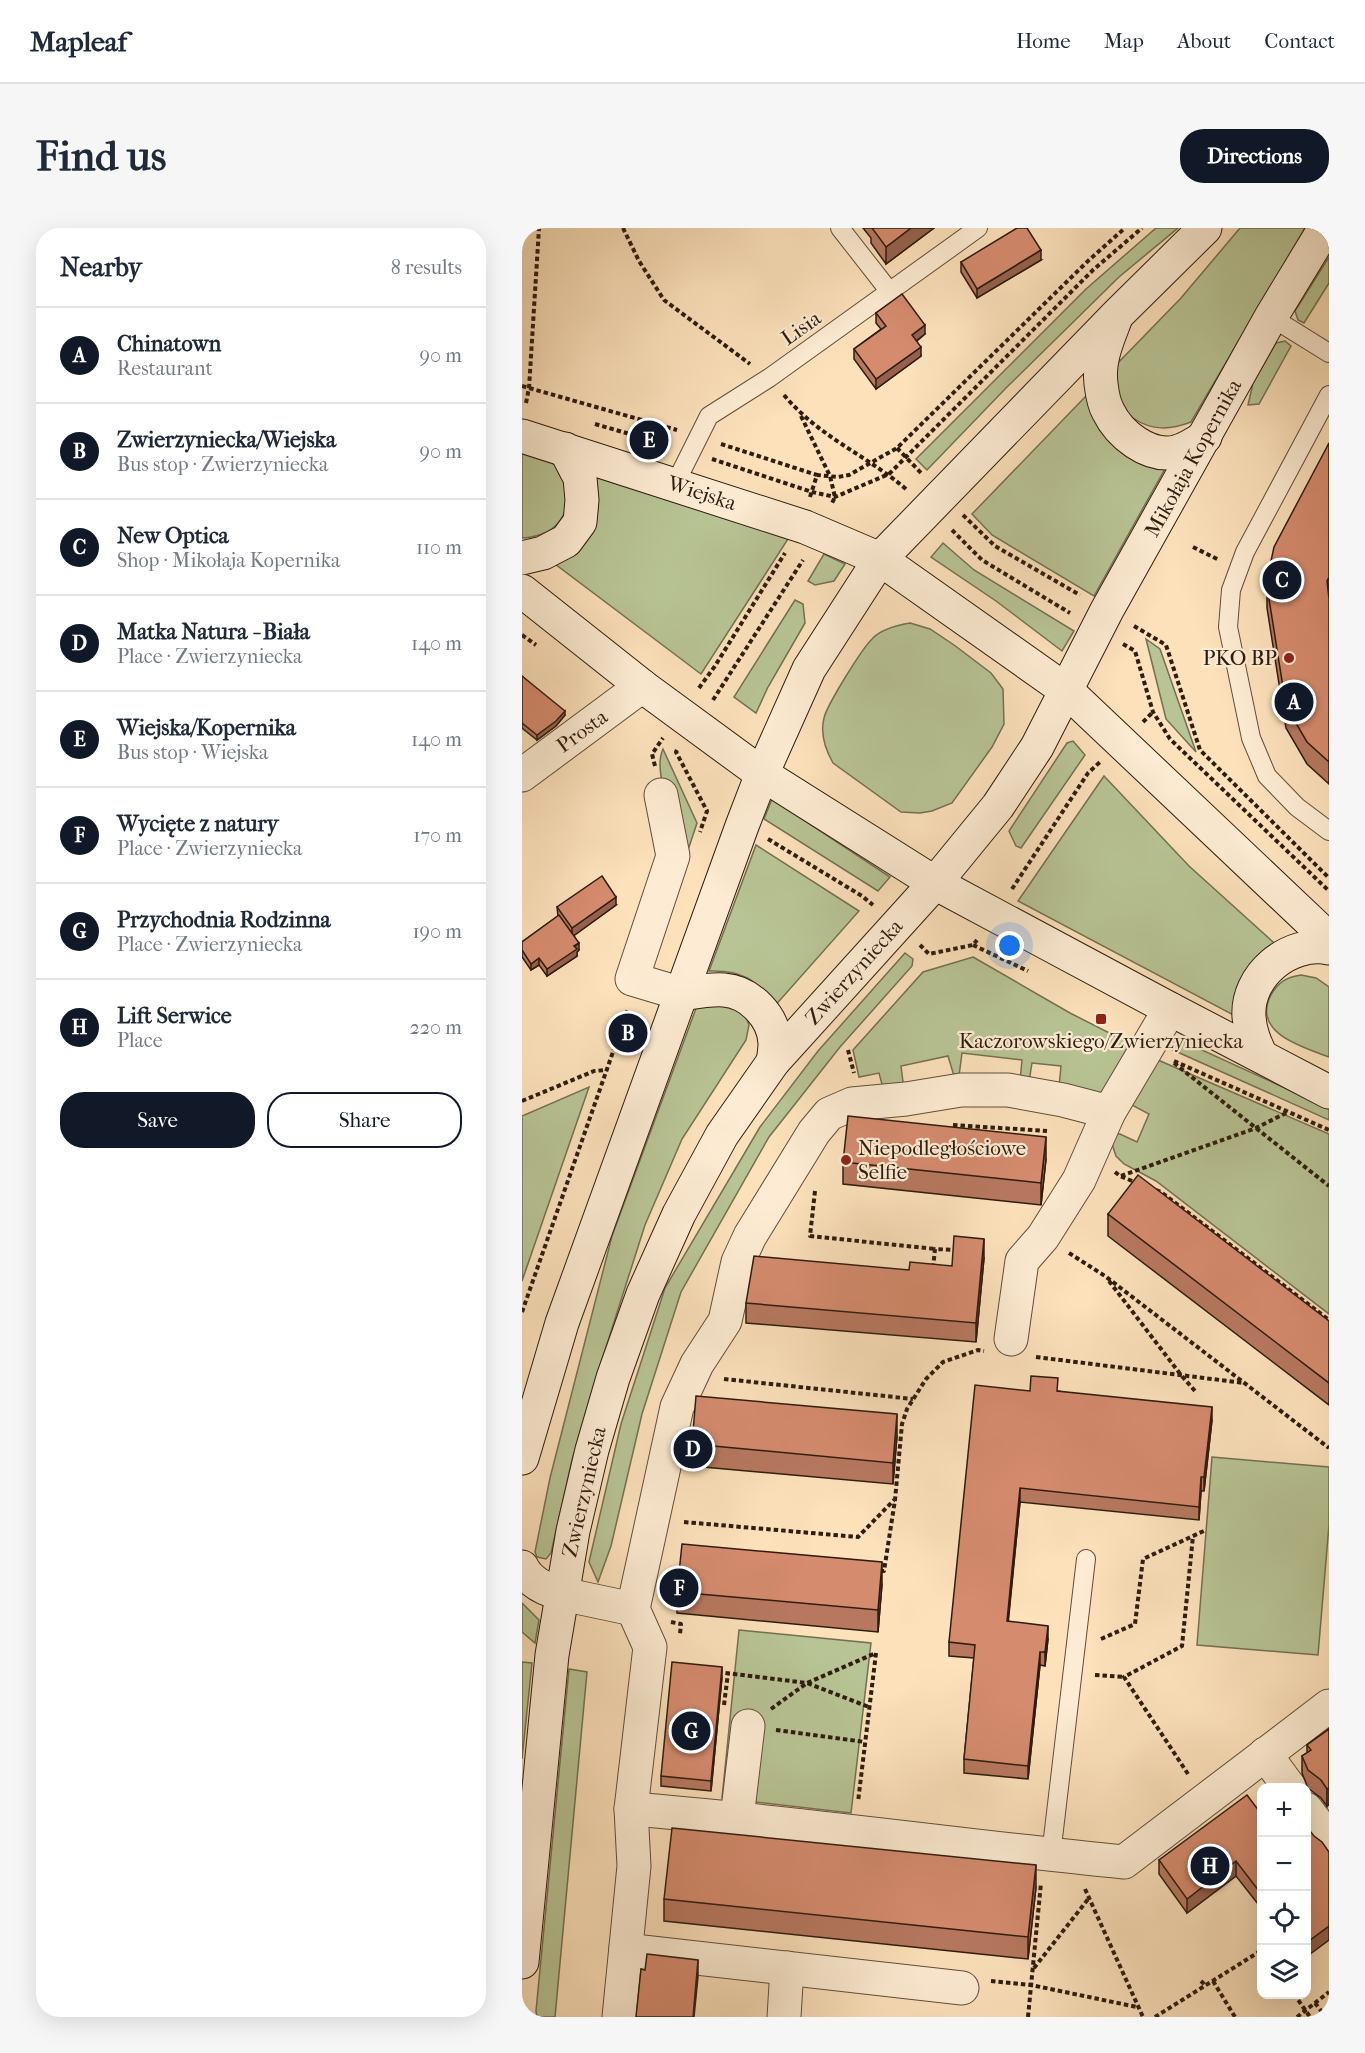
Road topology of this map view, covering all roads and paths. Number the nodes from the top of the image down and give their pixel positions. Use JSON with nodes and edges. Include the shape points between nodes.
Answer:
{"nodes":[{"id":1,"x":539,"y":228,"type":"edge"},
{"id":2,"x":623,"y":228,"type":"edge"},
{"id":3,"x":840,"y":228,"type":"edge"},
{"id":4,"x":978,"y":228,"type":"edge"},
{"id":5,"x":1125,"y":228,"type":"edge"},
{"id":6,"x":1142,"y":228,"type":"edge"},
{"id":7,"x":1205,"y":228,"type":"edge"},
{"id":8,"x":1325,"y":228,"type":"edge"},
{"id":9,"x":890,"y":292,"type":"junction"},
{"id":10,"x":1117,"y":315,"type":"junction"},
{"id":11,"x":1270,"y":317,"type":"junction"},
{"id":12,"x":1329,"y":353,"type":"edge"},
{"id":13,"x":769,"y":378,"type":"junction"},
{"id":14,"x":522,"y":386,"type":"edge"},
{"id":15,"x":529,"y":388,"type":"junction"},
{"id":16,"x":1329,"y":395,"type":"edge"},
{"id":17,"x":526,"y":403,"type":"dead end"},
{"id":18,"x":800,"y":415,"type":"junction"},
{"id":19,"x":593,"y":423,"type":"dead end"},
{"id":20,"x":522,"y":436,"type":"edge"},
{"id":21,"x":1205,"y":437,"type":"junction"},
{"id":22,"x":694,"y":444,"type":"junction"},
{"id":23,"x":565,"y":449,"type":"junction"},
{"id":24,"x":869,"y":463,"type":"junction"},
{"id":25,"x":889,"y":474,"type":"junction"},
{"id":26,"x":817,"y":475,"type":"junction"},
{"id":27,"x":830,"y":476,"type":"junction"},
{"id":28,"x":675,"y":484,"type":"junction"},
{"id":29,"x":812,"y":492,"type":"junction"},
{"id":30,"x":835,"y":497,"type":"junction"},
{"id":31,"x":930,"y":508,"type":"junction"},
{"id":32,"x":809,"y":529,"type":"junction"},
{"id":33,"x":522,"y":558,"type":"edge"},
{"id":34,"x":880,"y":559,"type":"junction"},
{"id":35,"x":522,"y":591,"type":"edge"},
{"id":36,"x":1098,"y":629,"type":"junction"},
{"id":37,"x":642,"y":686,"type":"junction"},
{"id":38,"x":1066,"y":691,"type":"junction"},
{"id":39,"x":1153,"y":712,"type":"junction"},
{"id":40,"x":688,"y":720,"type":"junction"},
{"id":41,"x":1121,"y":743,"type":"junction"},
{"id":42,"x":762,"y":774,"type":"junction"},
{"id":43,"x":522,"y":775,"type":"edge"},
{"id":44,"x":661,"y":795,"type":"joint"},
{"id":45,"x":707,"y":811,"type":"dead end"},
{"id":46,"x":742,"y":826,"type":"junction"},
{"id":47,"x":1329,"y":831,"type":"edge"},
{"id":48,"x":935,"y":883,"type":"junction"},
{"id":49,"x":1329,"y":891,"type":"edge"},
{"id":50,"x":995,"y":916,"type":"junction"},
{"id":51,"x":897,"y":925,"type":"junction"},
{"id":52,"x":1329,"y":939,"type":"edge"},
{"id":53,"x":1329,"y":948,"type":"edge"},
{"id":54,"x":682,"y":994,"type":"junction"},
{"id":55,"x":630,"y":1004,"type":"dead end"},
{"id":56,"x":1170,"y":1009,"type":"junction"},
{"id":57,"x":1261,"y":1056,"type":"junction"},
{"id":58,"x":1169,"y":1058,"type":"dead end"},
{"id":59,"x":773,"y":1062,"type":"junction"},
{"id":60,"x":606,"y":1070,"type":"junction"},
{"id":61,"x":1329,"y":1092,"type":"edge"},
{"id":62,"x":522,"y":1101,"type":"edge"},
{"id":63,"x":1109,"y":1112,"type":"junction"},
{"id":64,"x":1288,"y":1112,"type":"dead end"},
{"id":65,"x":946,"y":1124,"type":"edge"},
{"id":66,"x":1256,"y":1128,"type":"junction"},
{"id":67,"x":1052,"y":1131,"type":"dead end"},
{"id":68,"x":1092,"y":1152,"type":"junction"},
{"id":69,"x":1120,"y":1176,"type":"junction"},
{"id":70,"x":1144,"y":1186,"type":"edge"},
{"id":71,"x":1329,"y":1186,"type":"edge"},
{"id":72,"x":1153,"y":1189,"type":"edge"},
{"id":73,"x":815,"y":1190,"type":"dead end"},
{"id":74,"x":1043,"y":1237,"type":"junction"},
{"id":75,"x":935,"y":1249,"type":"junction"},
{"id":76,"x":965,"y":1251,"type":"edge"},
{"id":77,"x":1105,"y":1276,"type":"junction"},
{"id":78,"x":932,"y":1279,"type":"edge"},
{"id":79,"x":522,"y":1312,"type":"edge"},
{"id":80,"x":1329,"y":1320,"type":"edge"},
{"id":81,"x":1011,"y":1349,"type":"junction"},
{"id":82,"x":717,"y":1374,"type":"dead end"},
{"id":83,"x":1181,"y":1376,"type":"junction"},
{"id":84,"x":1244,"y":1383,"type":"junction"},
{"id":85,"x":1195,"y":1391,"type":"dead end"},
{"id":86,"x":913,"y":1399,"type":"junction"},
{"id":87,"x":1329,"y":1448,"type":"edge"},
{"id":88,"x":522,"y":1458,"type":"edge"},
{"id":89,"x":895,"y":1500,"type":"junction"},
{"id":90,"x":681,"y":1522,"type":"dead end"},
{"id":91,"x":1206,"y":1530,"type":"dead end"},
{"id":92,"x":1193,"y":1536,"type":"junction"},
{"id":93,"x":1086,"y":1559,"type":"dead end"},
{"id":94,"x":522,"y":1567,"type":"edge"},
{"id":95,"x":872,"y":1570,"type":"edge"},
{"id":96,"x":562,"y":1594,"type":"junction"},
{"id":97,"x":633,"y":1609,"type":"junction"},
{"id":98,"x":667,"y":1621,"type":"dead end"},
{"id":99,"x":680,"y":1635,"type":"dead end"},
{"id":100,"x":1094,"y":1643,"type":"dead end"},
{"id":101,"x":707,"y":1671,"type":"edge"},
{"id":102,"x":1084,"y":1674,"type":"dead end"},
{"id":103,"x":1124,"y":1677,"type":"junction"},
{"id":104,"x":807,"y":1683,"type":"junction"},
{"id":105,"x":1329,"y":1706,"type":"edge"},
{"id":106,"x":869,"y":1707,"type":"junction"},
{"id":107,"x":748,"y":1726,"type":"junction"},
{"id":108,"x":865,"y":1742,"type":"junction"},
{"id":109,"x":1265,"y":1754,"type":"junction"},
{"id":110,"x":1180,"y":1782,"type":"dead end"},
{"id":111,"x":1286,"y":1783,"type":"edge"},
{"id":112,"x":632,"y":1809,"type":"junction"},
{"id":113,"x":1311,"y":1816,"type":"edge"},
{"id":114,"x":737,"y":1818,"type":"junction"},
{"id":115,"x":855,"y":1830,"type":"junction"},
{"id":116,"x":1329,"y":1839,"type":"edge"},
{"id":117,"x":1046,"y":1865,"type":"junction"},
{"id":118,"x":1081,"y":1882,"type":"dead end"},
{"id":119,"x":1089,"y":1898,"type":"junction"},
{"id":120,"x":626,"y":1948,"type":"junction"},
{"id":121,"x":1257,"y":1953,"type":"edge"},
{"id":122,"x":522,"y":1962,"type":"edge"},
{"id":123,"x":787,"y":1968,"type":"junction"},
{"id":124,"x":1032,"y":1970,"type":"junction"},
{"id":125,"x":1201,"y":1981,"type":"dead end"},
{"id":126,"x":1213,"y":1981,"type":"junction"},
{"id":127,"x":1031,"y":1985,"type":"junction"},
{"id":128,"x":1206,"y":1986,"type":"junction"},
{"id":129,"x":962,"y":1988,"type":"dead end"},
{"id":130,"x":1329,"y":1992,"type":"edge"},
{"id":131,"x":1297,"y":1999,"type":"edge"},
{"id":132,"x":1315,"y":2003,"type":"junction"},
{"id":133,"x":1137,"y":2007,"type":"junction"},
{"id":134,"x":1306,"y":2011,"type":"junction"},
{"id":135,"x":619,"y":2017,"type":"edge"},
{"id":136,"x":784,"y":2017,"type":"edge"},
{"id":137,"x":1028,"y":2017,"type":"edge"},
{"id":138,"x":1143,"y":2017,"type":"edge"},
{"id":139,"x":1155,"y":2017,"type":"edge"},
{"id":140,"x":1235,"y":2017,"type":"edge"},
{"id":141,"x":1297,"y":2017,"type":"edge"},
{"id":142,"x":1310,"y":2017,"type":"edge"},
{"id":143,"x":1326,"y":2017,"type":"edge"}],
"edges":[{"from":1,"to":15,"type":"path"},
{"from":2,"to":13,"type":"path","via":[[664,300]]},
{"from":3,"to":9,"type":"lane"},
{"from":4,"to":9,"type":"lane","name":"Lisia"},
{"from":5,"to":24,"type":"path","via":[[897,448]]},
{"from":6,"to":25,"type":"path","via":[[1093,270]]},
{"from":7,"to":10,"type":"main road"},
{"from":8,"to":11,"type":"main road","name":"Mikołaja Kopernika"},
{"from":9,"to":13,"type":"lane","name":"Lisia"},
{"from":10,"to":21,"type":"main road","via":[[1103,350],[1101,382],[1107,410],[1121,430],[1136,443],[1174,452]]},
{"from":10,"to":31,"type":"main road"},
{"from":11,"to":12,"type":"lane"},
{"from":11,"to":21,"type":"main road","name":"Mikołaja Kopernika"},
{"from":13,"to":18,"type":"path"},
{"from":13,"to":22,"type":"lane","name":"Lisia","via":[[709,416]]},
{"from":14,"to":15,"type":"path"},
{"from":15,"to":17,"type":"path"},
{"from":15,"to":22,"type":"path"},
{"from":16,"to":47,"type":"lane","via":[[1245,552],[1231,590],[1228,627],[1251,738],[1268,776],[1297,807]]},
{"from":18,"to":24,"type":"path"},
{"from":18,"to":27,"type":"path"},
{"from":19,"to":22,"type":"path"},
{"from":20,"to":23,"type":"main road","name":"Wiejska"},
{"from":21,"to":36,"type":"main road","name":"Mikołaja Kopernika"},
{"from":22,"to":26,"type":"path"},
{"from":22,"to":28,"type":"lane","name":"Lisia"},
{"from":22,"to":29,"type":"path"},
{"from":23,"to":28,"type":"main road","name":"Wiejska"},
{"from":23,"to":33,"type":"main road","via":[[580,478],[580,522],[566,541]]},
{"from":24,"to":25,"type":"path"},
{"from":24,"to":27,"type":"path","via":[[849,475]]},
{"from":25,"to":30,"type":"path"},
{"from":25,"to":31,"type":"path"},
{"from":26,"to":27,"type":"path"},
{"from":26,"to":29,"type":"path"},
{"from":27,"to":30,"type":"path"},
{"from":28,"to":32,"type":"main road","name":"Wiejska"},
{"from":29,"to":30,"type":"path"},
{"from":29,"to":32,"type":"path"},
{"from":30,"to":32,"type":"path"},
{"from":31,"to":34,"type":"main road"},
{"from":31,"to":36,"type":"path","via":[[982,560]]},
{"from":32,"to":34,"type":"main road","name":"Wiejska"},
{"from":32,"to":40,"type":"path","via":[[793,541],[715,666]]},
{"from":32,"to":40,"type":"path","via":[[724,685]]},
{"from":34,"to":38,"type":"main road","name":"Wiejska"},
{"from":34,"to":42,"type":"main road","via":[[809,669]]},
{"from":35,"to":37,"type":"main road"},
{"from":36,"to":38,"type":"main road","name":"Mikołaja Kopernika"},
{"from":36,"to":39,"type":"path","via":[[1135,651]]},
{"from":37,"to":40,"type":"main road"},
{"from":37,"to":43,"type":"main road","name":"Prosta"},
{"from":38,"to":41,"type":"main road","name":"Wiejska"},
{"from":38,"to":48,"type":"main road","name":"Zwierzyniecka","via":[[998,807]]},
{"from":39,"to":41,"type":"path"},
{"from":39,"to":49,"type":"path","via":[[1170,739]]},
{"from":40,"to":42,"type":"main road"},
{"from":40,"to":44,"type":"path","via":[[652,754]]},
{"from":41,"to":50,"type":"path","via":[[1088,773]]},
{"from":41,"to":52,"type":"main road","name":"Wiejska"},
{"from":42,"to":46,"type":"main road"},
{"from":42,"to":48,"type":"main road"},
{"from":44,"to":54,"type":"main road","via":[[673,856],[632,978]]},
{"from":45,"to":46,"type":"path"},
{"from":46,"to":51,"type":"path","via":[[862,896]]},
{"from":46,"to":54,"type":"main road"},
{"from":48,"to":50,"type":"main road"},
{"from":48,"to":51,"type":"main road","name":"Zwierzyniecka"},
{"from":50,"to":51,"type":"path","via":[[973,945],[929,954]]},
{"from":50,"to":56,"type":"main road"},
{"from":51,"to":59,"type":"main road","name":"Zwierzyniecka"},
{"from":53,"to":57,"type":"main road","via":[[1300,949],[1280,958],[1263,973],[1253,993],[1249,1015],[1252,1037]]},
{"from":54,"to":59,"type":"main road","name":"Zwierzyniecka","via":[[726,990],[744,996],[760,1008],[770,1024],[775,1043]]},
{"from":54,"to":88,"type":"main road","via":[[562,1323]]},
{"from":55,"to":60,"type":"path"},
{"from":56,"to":57,"type":"main road"},
{"from":56,"to":63,"type":"main road"},
{"from":57,"to":61,"type":"main road"},
{"from":58,"to":66,"type":"path"},
{"from":59,"to":96,"type":"main road","name":"Zwierzyniecka","via":[[722,1135],[679,1214],[643,1294],[592,1450]]},
{"from":60,"to":62,"type":"path","via":[[594,1071]]},
{"from":60,"to":79,"type":"path"},
{"from":63,"to":68,"type":"main road"},
{"from":63,"to":97,"type":"main road","via":[[1008,1090],[961,1090],[862,1102],[829,1114],[750,1236],[738,1262],[725,1321],[697,1364],[677,1407]]},
{"from":64,"to":66,"type":"path"},
{"from":65,"to":67,"type":"path"},
{"from":66,"to":69,"type":"path"},
{"from":66,"to":71,"type":"path"},
{"from":68,"to":69,"type":"path"},
{"from":68,"to":74,"type":"main road"},
{"from":69,"to":70,"type":"path"},
{"from":72,"to":80,"type":"path"},
{"from":73,"to":75,"type":"path","via":[[810,1236]]},
{"from":74,"to":77,"type":"path"},
{"from":74,"to":81,"type":"main road","via":[[1022,1261]]},
{"from":75,"to":76,"type":"path"},
{"from":75,"to":78,"type":"path"},
{"from":77,"to":83,"type":"path"},
{"from":77,"to":84,"type":"path"},
{"from":81,"to":83,"type":"path"},
{"from":81,"to":86,"type":"path","via":[[978,1350],[943,1362]]},
{"from":82,"to":86,"type":"path","via":[[725,1380]]},
{"from":83,"to":84,"type":"path"},
{"from":83,"to":85,"type":"path"},
{"from":84,"to":87,"type":"path"},
{"from":86,"to":89,"type":"path","via":[[902,1424]]},
{"from":89,"to":90,"type":"path","via":[[858,1537]]},
{"from":89,"to":95,"type":"path","via":[[884,1571]]},
{"from":91,"to":92,"type":"path"},
{"from":92,"to":100,"type":"path","via":[[1143,1559],[1135,1624]]},
{"from":92,"to":103,"type":"path","via":[[1182,1646]]},
{"from":93,"to":117,"type":"lane"},
{"from":94,"to":96,"type":"main road","via":[[544,1589]]},
{"from":96,"to":97,"type":"main road"},
{"from":96,"to":122,"type":"main road","name":"Zwierzyniecka","via":[[552,1655]]},
{"from":97,"to":112,"type":"main road","via":[[650,1647]]},
{"from":98,"to":99,"type":"path","via":[[681,1624]]},
{"from":101,"to":104,"type":"path"},
{"from":102,"to":103,"type":"path"},
{"from":103,"to":110,"type":"path","via":[[1189,1774]]},
{"from":104,"to":106,"type":"path"},
{"from":104,"to":106,"type":"path","via":[[876,1653]]},
{"from":104,"to":107,"type":"path"},
{"from":105,"to":109,"type":"main road"},
{"from":106,"to":108,"type":"path"},
{"from":107,"to":108,"type":"path"},
{"from":107,"to":114,"type":"main road"},
{"from":108,"to":115,"type":"path"},
{"from":109,"to":111,"type":"main road"},
{"from":109,"to":117,"type":"main road","via":[[1125,1862]]},
{"from":112,"to":114,"type":"main road"},
{"from":112,"to":120,"type":"main road","via":[[634,1866]]},
{"from":113,"to":116,"type":"main road"},
{"from":114,"to":115,"type":"main road"},
{"from":115,"to":117,"type":"main road"},
{"from":117,"to":124,"type":"path"},
{"from":118,"to":119,"type":"path"},
{"from":119,"to":124,"type":"path"},
{"from":119,"to":133,"type":"path"},
{"from":120,"to":123,"type":"main road"},
{"from":120,"to":135,"type":"main road"},
{"from":121,"to":126,"type":"path"},
{"from":123,"to":129,"type":"main road"},
{"from":123,"to":136,"type":"main road"},
{"from":124,"to":127,"type":"path"},
{"from":125,"to":128,"type":"path"},
{"from":126,"to":128,"type":"path"},
{"from":126,"to":140,"type":"path"},
{"from":127,"to":133,"type":"path"},
{"from":127,"to":137,"type":"path"},
{"from":128,"to":139,"type":"path"},
{"from":130,"to":132,"type":"path"},
{"from":131,"to":134,"type":"path"},
{"from":132,"to":134,"type":"path"},
{"from":132,"to":143,"type":"path"},
{"from":133,"to":138,"type":"path"},
{"from":134,"to":141,"type":"path"},
{"from":134,"to":142,"type":"path"}]}
